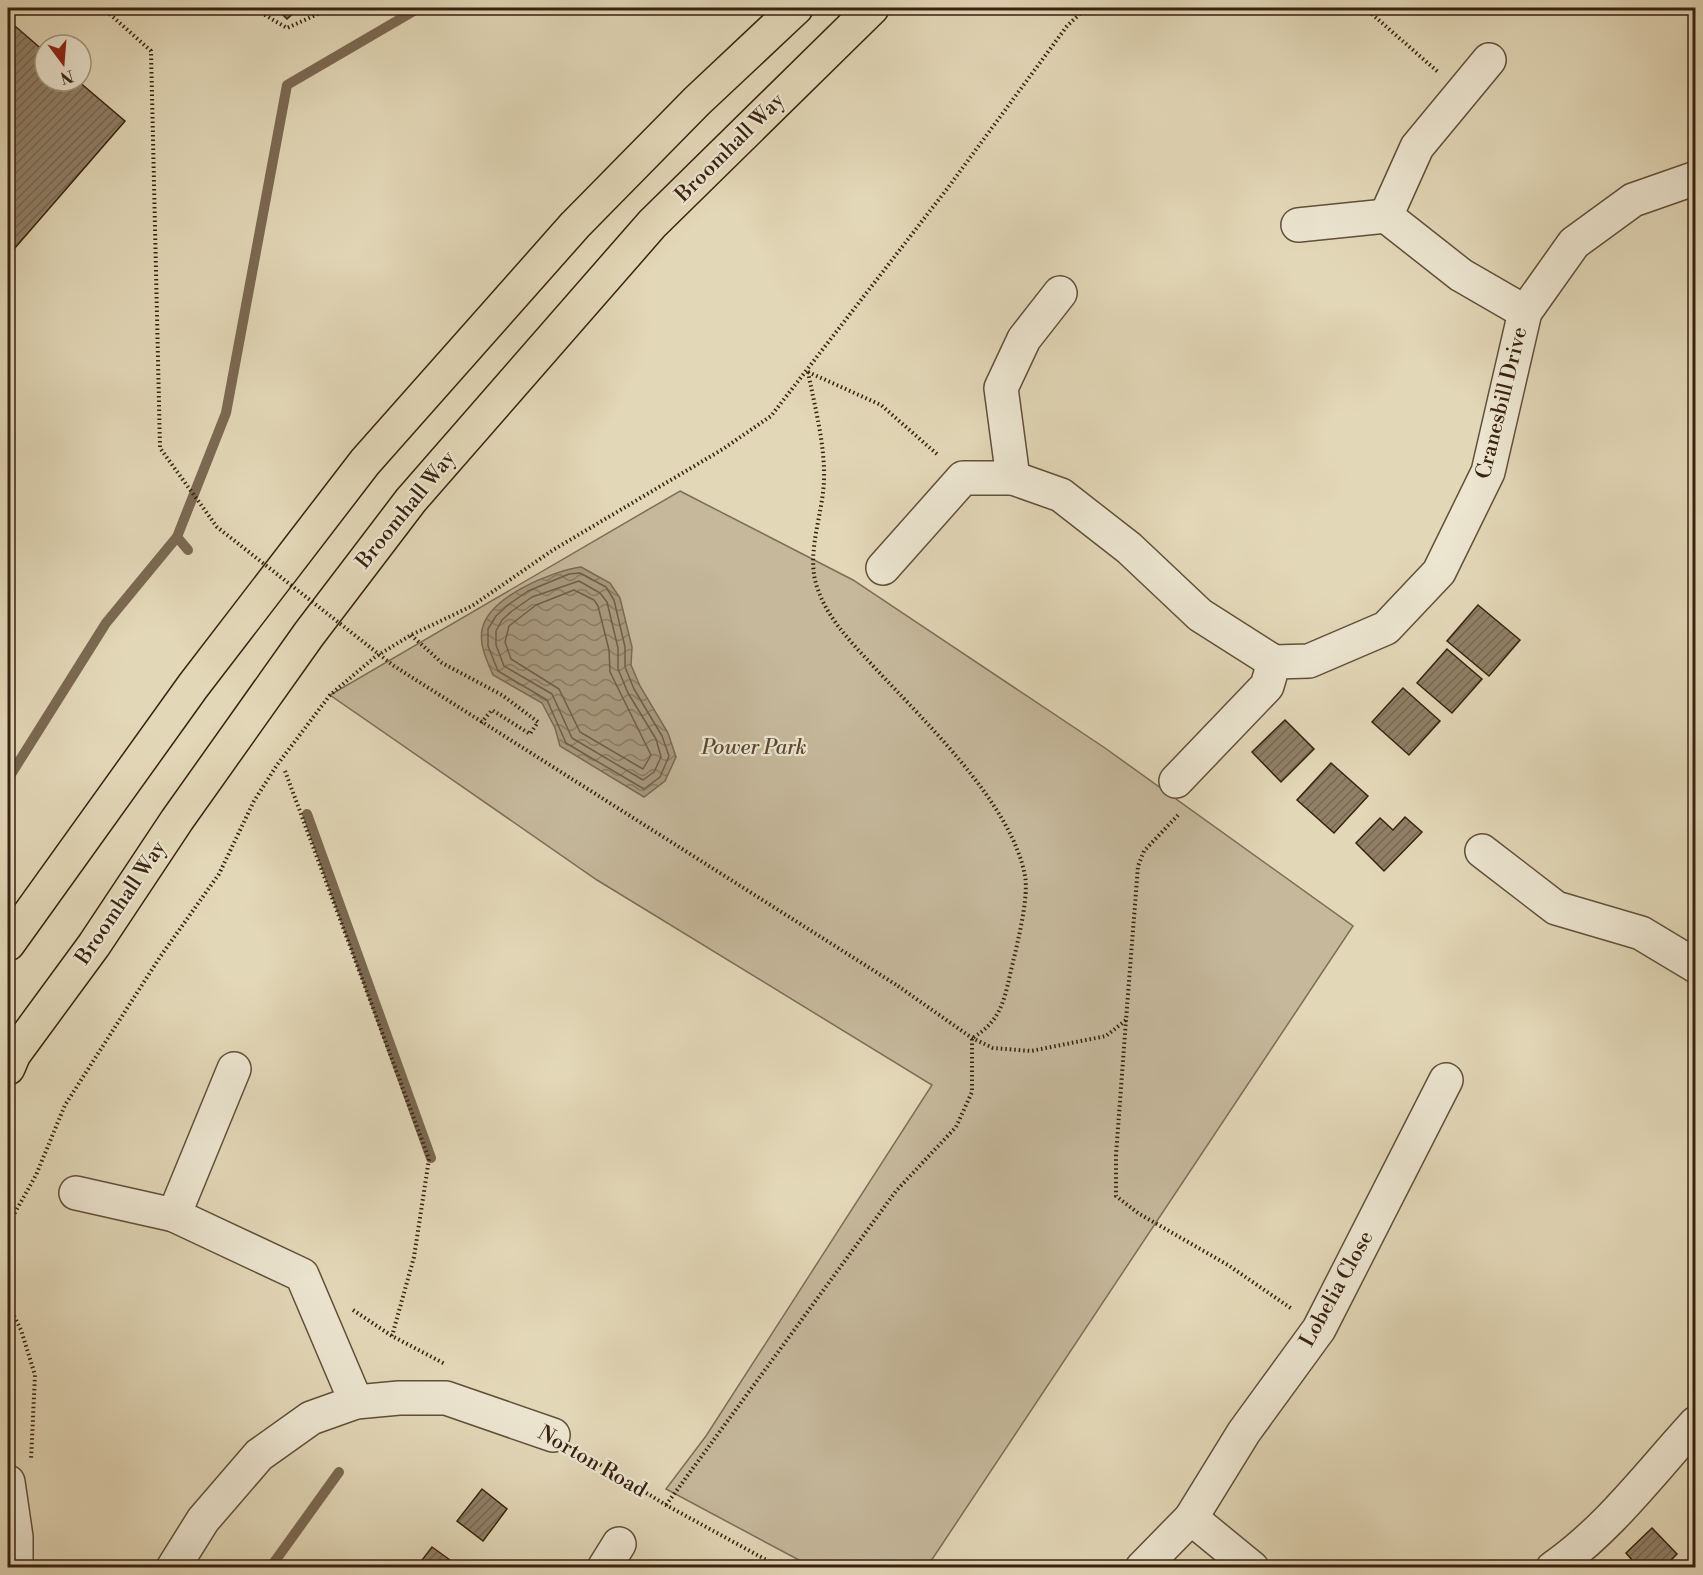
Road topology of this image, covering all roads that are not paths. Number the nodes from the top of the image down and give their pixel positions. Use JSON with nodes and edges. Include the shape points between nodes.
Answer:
{"nodes":[{"id":1,"x":796,"y":8,"type":"edge"},
{"id":2,"x":872,"y":8,"type":"edge"},
{"id":3,"x":1489,"y":60,"type":"dead end"},
{"id":4,"x":1695,"y":178,"type":"edge"},
{"id":5,"x":1386,"y":216,"type":"junction"},
{"id":6,"x":1298,"y":225,"type":"dead end"},
{"id":7,"x":1060,"y":293,"type":"dead end"},
{"id":8,"x":1525,"y":312,"type":"junction"},
{"id":9,"x":1013,"y":478,"type":"junction"},
{"id":10,"x":883,"y":568,"type":"dead end"},
{"id":11,"x":1274,"y":662,"type":"junction"},
{"id":12,"x":1176,"y":781,"type":"dead end"},
{"id":13,"x":1482,"y":851,"type":"dead end"},
{"id":14,"x":8,"y":944,"type":"edge"},
{"id":15,"x":1695,"y":966,"type":"edge"},
{"id":16,"x":8,"y":1068,"type":"edge"},
{"id":17,"x":234,"y":1069,"type":"dead end"},
{"id":18,"x":1446,"y":1080,"type":"dead end"},
{"id":19,"x":76,"y":1193,"type":"dead end"},
{"id":20,"x":174,"y":1215,"type":"junction"},
{"id":21,"x":356,"y":1402,"type":"junction"},
{"id":22,"x":1695,"y":1423,"type":"edge"},
{"id":23,"x":553,"y":1435,"type":"road end"},
{"id":24,"x":20,"y":1474,"type":"edge"},
{"id":25,"x":1191,"y":1518,"type":"junction"},
{"id":26,"x":1569,"y":1563,"type":"edge"},
{"id":27,"x":1145,"y":1566,"type":"edge"},
{"id":28,"x":16,"y":1568,"type":"edge"},
{"id":29,"x":173,"y":1568,"type":"edge"},
{"id":30,"x":1252,"y":1568,"type":"edge"}],
"edges":[{"from":1,"to":14,"type":"highway","via":[[697,101],[575,225],[365,462],[193,686]]},
{"from":2,"to":16,"type":"highway","name":"Broomhall Way","via":[[652,224],[411,500],[309,634]]},
{"from":3,"to":5,"type":"street","via":[[1417,147]]},
{"from":4,"to":8,"type":"street","name":"Cranesbill Drive","via":[[1633,200],[1574,243]]},
{"from":5,"to":6,"type":"street"},
{"from":5,"to":8,"type":"street","via":[[1461,275]]},
{"from":7,"to":9,"type":"street","via":[[1024,339],[1001,388]]},
{"from":8,"to":11,"type":"street","name":"Cranesbill Drive","via":[[1488,472],[1439,572],[1386,628],[1309,661]]},
{"from":9,"to":10,"type":"street","via":[[963,477]]},
{"from":9,"to":11,"type":"street","via":[[1061,495],[1129,548],[1200,615]]},
{"from":11,"to":12,"type":"street","via":[[1267,686]]},
{"from":13,"to":15,"type":"street","via":[[1556,908],[1641,933]]},
{"from":17,"to":20,"type":"street"},
{"from":18,"to":25,"type":"street","name":"Lobelia Close","via":[[1319,1329],[1244,1432]]},
{"from":19,"to":20,"type":"street"},
{"from":20,"to":21,"type":"street","via":[[302,1275]]},
{"from":21,"to":23,"type":"street","name":"Norton Road","via":[[446,1398]]},
{"from":21,"to":29,"type":"street","name":"Norton Road","via":[[311,1418],[259,1455],[203,1520]]},
{"from":22,"to":26,"type":"street"},
{"from":24,"to":28,"type":"street"},
{"from":25,"to":27,"type":"street","name":"Lobelia Close"},
{"from":25,"to":30,"type":"street"}]}
